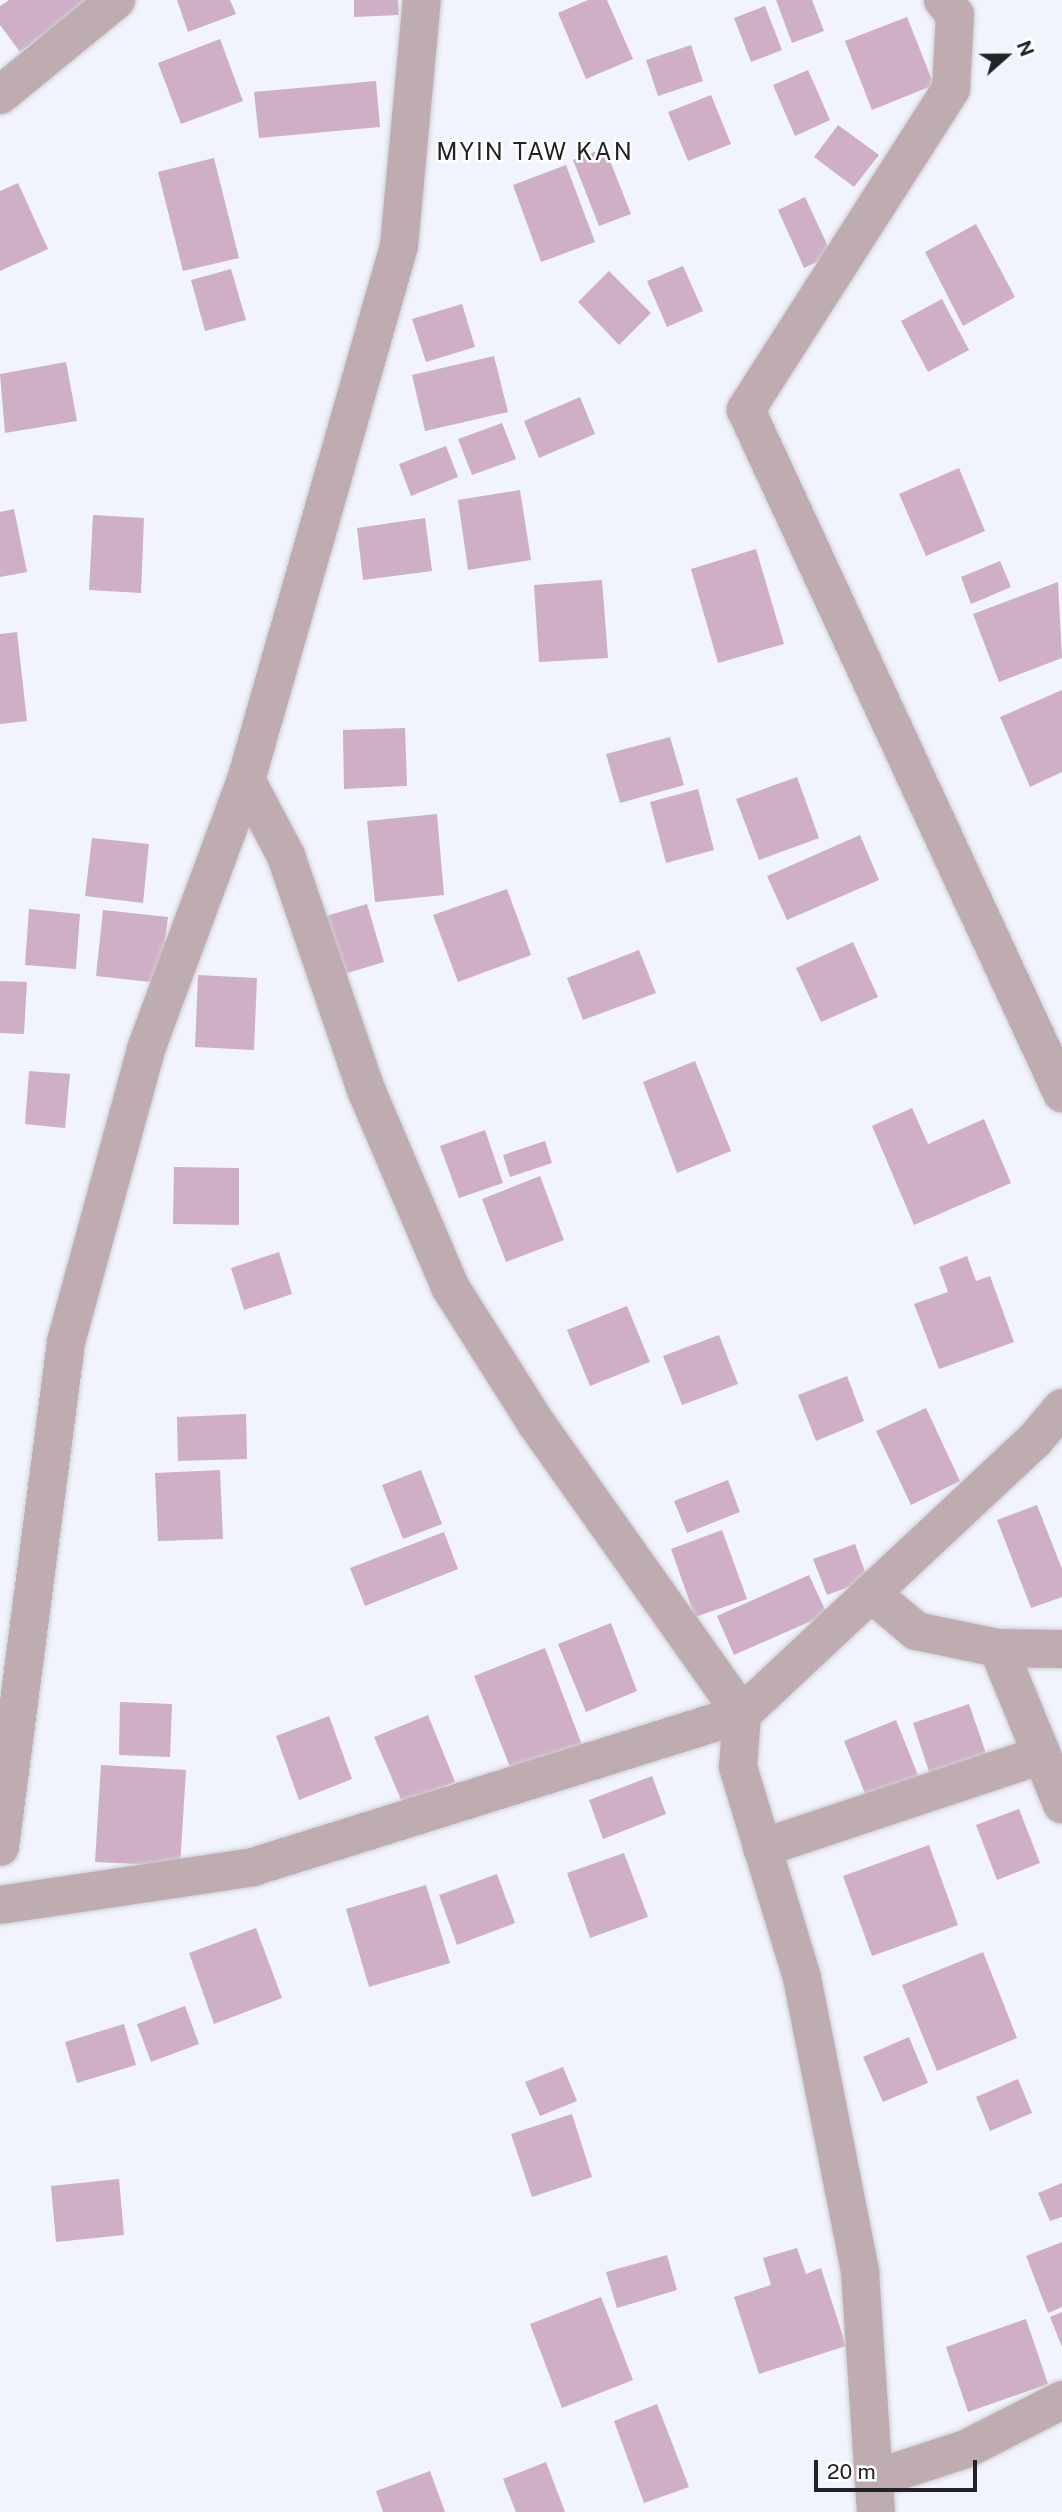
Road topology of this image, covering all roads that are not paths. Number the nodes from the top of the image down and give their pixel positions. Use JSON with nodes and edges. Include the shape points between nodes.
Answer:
{"nodes":[{"id":1,"x":116,"y":0,"type":"edge"},
{"id":2,"x":422,"y":0,"type":"edge"},
{"id":3,"x":943,"y":0,"type":"edge"},
{"id":4,"x":0,"y":95,"type":"edge"},
{"id":5,"x":246,"y":780,"type":"junction"},
{"id":6,"x":1062,"y":1093,"type":"edge"},
{"id":7,"x":1062,"y":1408,"type":"edge"},
{"id":8,"x":871,"y":1593,"type":"junction"},
{"id":9,"x":998,"y":1648,"type":"junction"},
{"id":10,"x":1062,"y":1649,"type":"edge"},
{"id":11,"x":742,"y":1714,"type":"junction"},
{"id":12,"x":1042,"y":1755,"type":"junction"},
{"id":13,"x":1062,"y":1804,"type":"edge"},
{"id":14,"x":0,"y":1847,"type":"edge"},
{"id":15,"x":762,"y":1848,"type":"junction"},
{"id":16,"x":0,"y":1905,"type":"edge"},
{"id":17,"x":1062,"y":2400,"type":"edge"},
{"id":18,"x":875,"y":2496,"type":"edge"}],
"edges":[{"from":1,"to":4,"type":"street"},
{"from":2,"to":5,"type":"street","via":[[399,246]]},
{"from":3,"to":6,"type":"street","via":[[955,15],[951,89],[746,410]]},
{"from":5,"to":11,"type":"street","via":[[286,856],[367,1092],[450,1287],[536,1423]]},
{"from":5,"to":14,"type":"street","via":[[146,1049],[66,1342]]},
{"from":7,"to":8,"type":"street","via":[[1034,1441]]},
{"from":8,"to":9,"type":"street","via":[[916,1631]]},
{"from":8,"to":11,"type":"street"},
{"from":9,"to":10,"type":"street"},
{"from":9,"to":12,"type":"street"},
{"from":11,"to":15,"type":"street","via":[[738,1767]]},
{"from":11,"to":16,"type":"street","via":[[253,1867]]},
{"from":12,"to":13,"type":"street"},
{"from":12,"to":15,"type":"street"},
{"from":15,"to":18,"type":"street","via":[[802,1978],[860,2272]]},
{"from":17,"to":18,"type":"street"}]}
